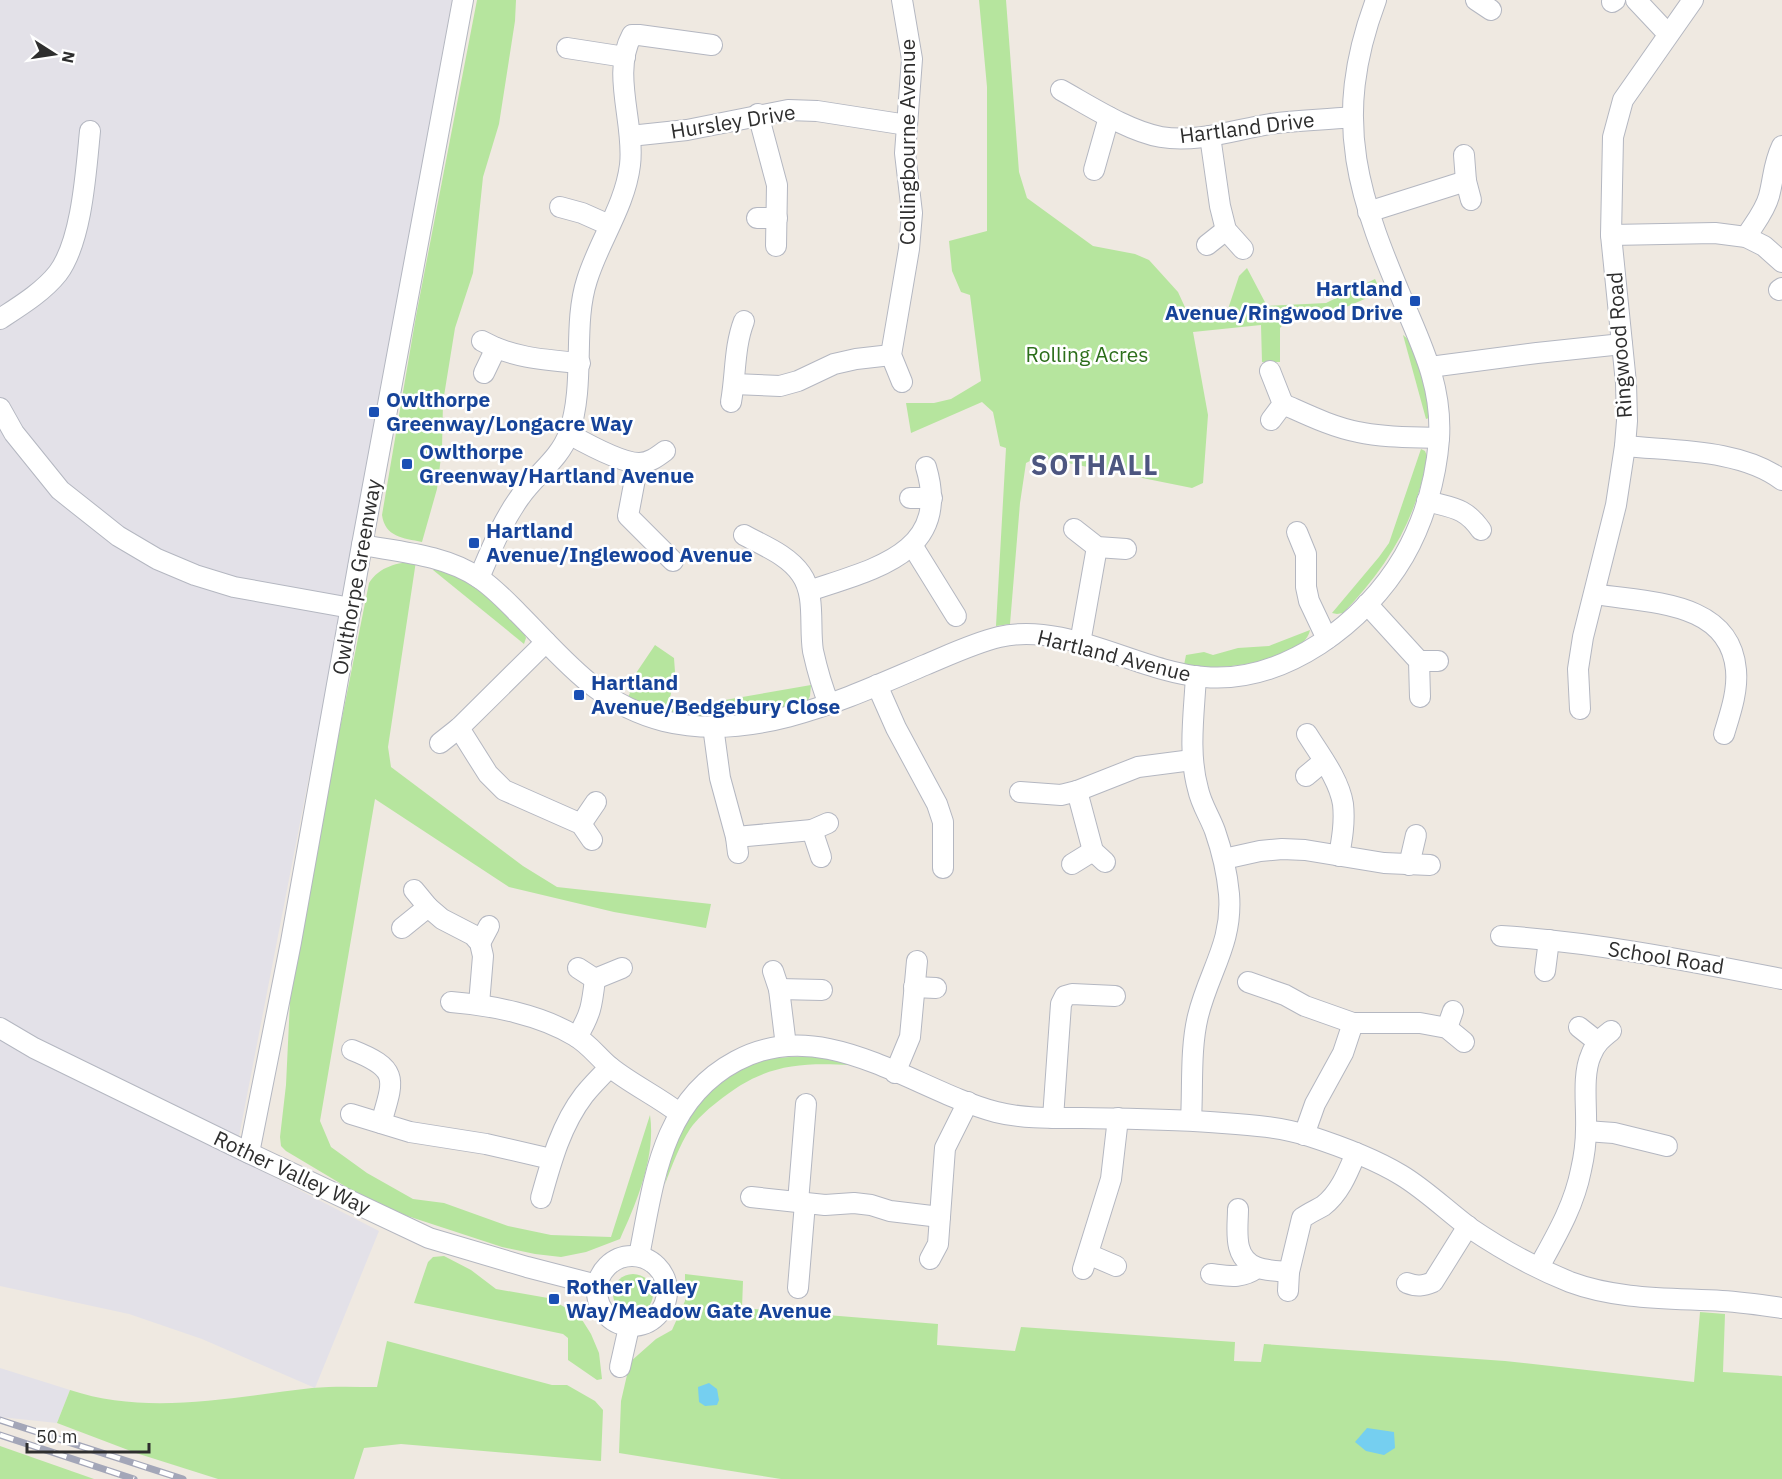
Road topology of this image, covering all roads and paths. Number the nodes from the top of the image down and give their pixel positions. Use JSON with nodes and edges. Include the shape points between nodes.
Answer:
{"nodes":[{"id":1,"x":463,"y":0,"type":"edge"},
{"id":2,"x":902,"y":0,"type":"edge"},
{"id":3,"x":1376,"y":0,"type":"edge"},
{"id":4,"x":1636,"y":0,"type":"edge"},
{"id":5,"x":1693,"y":0,"type":"edge"},
{"id":6,"x":1668,"y":34,"type":"junction"},
{"id":7,"x":712,"y":45,"type":"dead end"},
{"id":8,"x":567,"y":48,"type":"dead end"},
{"id":9,"x":625,"y":57,"type":"junction"},
{"id":10,"x":1061,"y":90,"type":"dead end"},
{"id":11,"x":758,"y":114,"type":"junction"},
{"id":12,"x":1109,"y":117,"type":"junction"},
{"id":13,"x":1352,"y":117,"type":"junction"},
{"id":14,"x":907,"y":125,"type":"junction"},
{"id":15,"x":90,"y":130,"type":"dead end"},
{"id":16,"x":630,"y":136,"type":"junction"},
{"id":17,"x":1210,"y":136,"type":"junction"},
{"id":18,"x":1782,"y":146,"type":"edge"},
{"id":19,"x":1464,"y":155,"type":"dead end"},
{"id":20,"x":1094,"y":170,"type":"dead end"},
{"id":21,"x":560,"y":207,"type":"dead end"},
{"id":22,"x":1368,"y":212,"type":"junction"},
{"id":23,"x":757,"y":218,"type":"dead end"},
{"id":24,"x":777,"y":218,"type":"junction"},
{"id":25,"x":609,"y":225,"type":"junction"},
{"id":26,"x":1226,"y":230,"type":"junction"},
{"id":27,"x":1611,"y":235,"type":"junction"},
{"id":28,"x":1746,"y":237,"type":"junction"},
{"id":29,"x":1207,"y":245,"type":"dead end"},
{"id":30,"x":776,"y":246,"type":"dead end"},
{"id":31,"x":1243,"y":249,"type":"dead end"},
{"id":32,"x":1782,"y":262,"type":"edge"},
{"id":33,"x":0,"y":319,"type":"edge"},
{"id":34,"x":744,"y":321,"type":"dead end"},
{"id":35,"x":1622,"y":344,"type":"junction"},
{"id":36,"x":891,"y":355,"type":"junction"},
{"id":37,"x":580,"y":363,"type":"junction"},
{"id":38,"x":1430,"y":367,"type":"junction"},
{"id":39,"x":1270,"y":371,"type":"dead end"},
{"id":40,"x":484,"y":373,"type":"dead end"},
{"id":41,"x":902,"y":382,"type":"dead end"},
{"id":42,"x":1283,"y":404,"type":"junction"},
{"id":43,"x":0,"y":408,"type":"edge"},
{"id":44,"x":1271,"y":420,"type":"dead end"},
{"id":45,"x":569,"y":434,"type":"junction"},
{"id":46,"x":1439,"y":438,"type":"junction"},
{"id":47,"x":1625,"y":446,"type":"junction"},
{"id":48,"x":664,"y":451,"type":"dead end"},
{"id":49,"x":638,"y":463,"type":"junction"},
{"id":50,"x":926,"y":467,"type":"dead end"},
{"id":51,"x":1782,"y":480,"type":"edge"},
{"id":52,"x":910,"y":498,"type":"dead end"},
{"id":53,"x":932,"y":498,"type":"junction"},
{"id":54,"x":1427,"y":501,"type":"junction"},
{"id":55,"x":1074,"y":529,"type":"dead end"},
{"id":56,"x":1481,"y":530,"type":"dead end"},
{"id":57,"x":1297,"y":531,"type":"dead end"},
{"id":58,"x":744,"y":535,"type":"dead end"},
{"id":59,"x":362,"y":545,"type":"junction"},
{"id":60,"x":912,"y":545,"type":"junction"},
{"id":61,"x":1097,"y":547,"type":"junction"},
{"id":62,"x":1126,"y":549,"type":"dead end"},
{"id":63,"x":673,"y":561,"type":"dead end"},
{"id":64,"x":479,"y":578,"type":"junction"},
{"id":65,"x":809,"y":591,"type":"junction"},
{"id":66,"x":1595,"y":594,"type":"junction"},
{"id":67,"x":1367,"y":604,"type":"junction"},
{"id":68,"x":351,"y":608,"type":"junction"},
{"id":69,"x":956,"y":616,"type":"dead end"},
{"id":70,"x":1327,"y":639,"type":"junction"},
{"id":71,"x":546,"y":642,"type":"junction"},
{"id":72,"x":1080,"y":643,"type":"junction"},
{"id":73,"x":1196,"y":676,"type":"junction"},
{"id":74,"x":877,"y":685,"type":"junction"},
{"id":75,"x":1420,"y":697,"type":"dead end"},
{"id":76,"x":829,"y":704,"type":"junction"},
{"id":77,"x":1580,"y":709,"type":"dead end"},
{"id":78,"x":713,"y":726,"type":"junction"},
{"id":79,"x":459,"y":728,"type":"junction"},
{"id":80,"x":1307,"y":734,"type":"dead end"},
{"id":81,"x":1724,"y":734,"type":"dead end"},
{"id":82,"x":440,"y":743,"type":"dead end"},
{"id":83,"x":1192,"y":760,"type":"junction"},
{"id":84,"x":1324,"y":761,"type":"junction"},
{"id":85,"x":1305,"y":776,"type":"dead end"},
{"id":86,"x":1077,"y":791,"type":"junction"},
{"id":87,"x":1020,"y":792,"type":"dead end"},
{"id":88,"x":596,"y":802,"type":"dead end"},
{"id":89,"x":1416,"y":834,"type":"dead end"},
{"id":90,"x":820,"y":856,"type":"dead end"},
{"id":91,"x":1339,"y":856,"type":"junction"},
{"id":92,"x":1224,"y":859,"type":"junction"},
{"id":93,"x":1072,"y":864,"type":"dead end"},
{"id":94,"x":1409,"y":865,"type":"junction"},
{"id":95,"x":1430,"y":865,"type":"dead end"},
{"id":96,"x":943,"y":868,"type":"dead end"},
{"id":97,"x":414,"y":890,"type":"dead end"},
{"id":98,"x":428,"y":907,"type":"junction"},
{"id":99,"x":402,"y":928,"type":"dead end"},
{"id":100,"x":1502,"y":936,"type":"dead end"},
{"id":101,"x":1549,"y":940,"type":"junction"},
{"id":102,"x":917,"y":961,"type":"dead end"},
{"id":103,"x":578,"y":968,"type":"dead end"},
{"id":104,"x":622,"y":968,"type":"dead end"},
{"id":105,"x":1545,"y":971,"type":"dead end"},
{"id":106,"x":595,"y":979,"type":"junction"},
{"id":107,"x":1782,"y":979,"type":"edge"},
{"id":108,"x":1248,"y":982,"type":"dead end"},
{"id":109,"x":914,"y":987,"type":"junction"},
{"id":110,"x":936,"y":988,"type":"dead end"},
{"id":111,"x":822,"y":990,"type":"dead end"},
{"id":112,"x":1115,"y":996,"type":"dead end"},
{"id":113,"x":451,"y":1002,"type":"dead end"},
{"id":114,"x":478,"y":1004,"type":"junction"},
{"id":115,"x":1353,"y":1023,"type":"junction"},
{"id":116,"x":1579,"y":1027,"type":"dead end"},
{"id":117,"x":0,"y":1028,"type":"edge"},
{"id":118,"x":577,"y":1036,"type":"junction"},
{"id":119,"x":1464,"y":1042,"type":"dead end"},
{"id":120,"x":786,"y":1046,"type":"junction"},
{"id":121,"x":352,"y":1050,"type":"dead end"},
{"id":122,"x":610,"y":1067,"type":"junction"},
{"id":123,"x":895,"y":1073,"type":"junction"},
{"id":124,"x":968,"y":1102,"type":"junction"},
{"id":125,"x":806,"y":1104,"type":"dead end"},
{"id":126,"x":679,"y":1113,"type":"junction"},
{"id":127,"x":351,"y":1114,"type":"dead end"},
{"id":128,"x":1053,"y":1118,"type":"junction"},
{"id":129,"x":1118,"y":1119,"type":"junction"},
{"id":130,"x":1191,"y":1120,"type":"junction"},
{"id":131,"x":381,"y":1123,"type":"junction"},
{"id":132,"x":1586,"y":1131,"type":"junction"},
{"id":133,"x":1304,"y":1135,"type":"junction"},
{"id":134,"x":1667,"y":1146,"type":"dead end"},
{"id":135,"x":249,"y":1153,"type":"junction"},
{"id":136,"x":1356,"y":1153,"type":"junction"},
{"id":137,"x":551,"y":1159,"type":"junction"},
{"id":138,"x":751,"y":1197,"type":"dead end"},
{"id":139,"x":541,"y":1198,"type":"dead end"},
{"id":140,"x":801,"y":1202,"type":"junction"},
{"id":141,"x":1239,"y":1209,"type":"dead end"},
{"id":142,"x":940,"y":1217,"type":"junction"},
{"id":143,"x":1468,"y":1226,"type":"junction"},
{"id":144,"x":639,"y":1256,"type":"junction"},
{"id":145,"x":930,"y":1259,"type":"dead end"},
{"id":146,"x":1116,"y":1266,"type":"dead end"},
{"id":147,"x":1539,"y":1267,"type":"junction"},
{"id":148,"x":1257,"y":1268,"type":"junction"},
{"id":149,"x":1211,"y":1274,"type":"dead end"},
{"id":150,"x":1407,"y":1283,"type":"dead end"},
{"id":151,"x":597,"y":1285,"type":"junction"},
{"id":152,"x":798,"y":1288,"type":"dead end"},
{"id":153,"x":1782,"y":1308,"type":"edge"},
{"id":154,"x":629,"y":1327,"type":"junction"},
{"id":155,"x":620,"y":1367,"type":"dead end"}],
"edges":[{"from":1,"to":59,"type":"street","name":"Owlthorpe Greenway"},
{"from":2,"to":14,"type":"street","name":"Collingbourne Avenue","via":[[912,59]]},
{"from":3,"to":13,"type":"street","name":"Hartland Avenue","via":[[1358,55]]},
{"from":4,"to":6,"type":"street"},
{"from":5,"to":6,"type":"street","name":"Ringwood Road"},
{"from":6,"to":27,"type":"street","name":"Ringwood Road","via":[[1623,100],[1616,120],[1611,163]]},
{"from":7,"to":9,"type":"street","via":[[632,35]]},
{"from":8,"to":9,"type":"street"},
{"from":9,"to":16,"type":"street"},
{"from":10,"to":12,"type":"street","name":"Hartland Drive"},
{"from":11,"to":14,"type":"street","name":"Hursley Drive","via":[[818,111]]},
{"from":11,"to":16,"type":"street","name":"Hursley Drive","via":[[695,129]]},
{"from":11,"to":24,"type":"street","via":[[777,185]]},
{"from":12,"to":17,"type":"street","name":"Hartland Drive","via":[[1160,137]]},
{"from":12,"to":20,"type":"street"},
{"from":13,"to":17,"type":"street","name":"Hartland Drive","via":[[1269,124]]},
{"from":13,"to":22,"type":"street","name":"Hartland Avenue","via":[[1354,149]]},
{"from":14,"to":36,"type":"street","name":"Collingbourne Avenue","via":[[905,153],[912,213]]},
{"from":15,"to":33,"type":"street","via":[[70,252],[43,289]]},
{"from":16,"to":25,"type":"street","via":[[627,183]]},
{"from":17,"to":26,"type":"street"},
{"from":18,"to":28,"type":"street","via":[[1767,201]]},
{"from":19,"to":22,"type":"street","via":[[1468,190]]},
{"from":21,"to":25,"type":"street"},
{"from":22,"to":38,"type":"street","name":"Hartland Avenue"},
{"from":23,"to":24,"type":"street"},
{"from":24,"to":30,"type":"street"},
{"from":25,"to":37,"type":"street","via":[[582,302]]},
{"from":26,"to":29,"type":"street"},
{"from":26,"to":31,"type":"street"},
{"from":27,"to":28,"type":"street","via":[[1696,233]]},
{"from":27,"to":35,"type":"street","name":"Ringwood Road"},
{"from":28,"to":32,"type":"street"},
{"from":34,"to":36,"type":"street","via":[[738,338],[733,393],[798,381],[834,364]]},
{"from":35,"to":38,"type":"street"},
{"from":35,"to":47,"type":"street","name":"Ringwood Road"},
{"from":36,"to":41,"type":"street"},
{"from":37,"to":40,"type":"street","via":[[538,360],[489,344]]},
{"from":37,"to":45,"type":"street"},
{"from":38,"to":46,"type":"street","name":"Hartland Avenue","via":[[1437,395]]},
{"from":39,"to":42,"type":"street"},
{"from":42,"to":44,"type":"street"},
{"from":42,"to":46,"type":"street","via":[[1357,432]]},
{"from":43,"to":68,"type":"street","via":[[14,433],[60,490],[118,536],[157,559],[234,587]]},
{"from":45,"to":49,"type":"street"},
{"from":45,"to":64,"type":"street","via":[[560,451],[510,511]]},
{"from":46,"to":54,"type":"street","name":"Hartland Avenue"},
{"from":47,"to":51,"type":"street","via":[[1745,461]]},
{"from":47,"to":66,"type":"street","name":"Ringwood Road"},
{"from":48,"to":49,"type":"street","via":[[651,461]]},
{"from":49,"to":63,"type":"street","via":[[628,516]]},
{"from":50,"to":53,"type":"street"},
{"from":52,"to":53,"type":"street"},
{"from":53,"to":60,"type":"street","via":[[924,531]]},
{"from":54,"to":56,"type":"street","via":[[1472,516]]},
{"from":54,"to":67,"type":"street","name":"Hartland Avenue","via":[[1403,558]]},
{"from":55,"to":61,"type":"street"},
{"from":57,"to":70,"type":"street","via":[[1306,554],[1309,601]]},
{"from":58,"to":65,"type":"street","via":[[790,561],[802,574]]},
{"from":59,"to":64,"type":"street","name":"Hartland Avenue","via":[[434,558]]},
{"from":59,"to":68,"type":"street","name":"Owlthorpe Greenway"},
{"from":60,"to":65,"type":"street","via":[[893,560]]},
{"from":60,"to":69,"type":"street"},
{"from":61,"to":62,"type":"street"},
{"from":61,"to":72,"type":"street"},
{"from":64,"to":71,"type":"street","name":"Hartland Avenue"},
{"from":65,"to":76,"type":"street","via":[[814,651]]},
{"from":66,"to":77,"type":"street","name":"Ringwood Road","via":[[1578,669]]},
{"from":66,"to":81,"type":"street","via":[[1691,611],[1709,620],[1722,634],[1736,670]]},
{"from":67,"to":70,"type":"street","name":"Hartland Avenue"},
{"from":67,"to":75,"type":"street","via":[[1429,661]]},
{"from":68,"to":135,"type":"street","name":"Owlthorpe Greenway"},
{"from":70,"to":73,"type":"street","name":"Hartland Avenue","via":[[1268,671],[1224,678]]},
{"from":71,"to":78,"type":"street","name":"Hartland Avenue","via":[[579,676],[613,700],[667,722]]},
{"from":71,"to":79,"type":"street"},
{"from":72,"to":73,"type":"street","name":"Hartland Avenue"},
{"from":72,"to":74,"type":"street","name":"Hartland Avenue","via":[[1056,637],[1002,636]]},
{"from":73,"to":83,"type":"street"},
{"from":74,"to":76,"type":"street","name":"Hartland Avenue"},
{"from":74,"to":96,"type":"street","via":[[938,804],[943,822]]},
{"from":76,"to":78,"type":"street","name":"Hartland Avenue","via":[[777,719]]},
{"from":78,"to":90,"type":"street","via":[[720,778],[737,845],[820,827]]},
{"from":79,"to":82,"type":"street"},
{"from":79,"to":88,"type":"street","via":[[488,774],[504,790],[587,832]]},
{"from":80,"to":84,"type":"street"},
{"from":83,"to":86,"type":"street","via":[[1138,767]]},
{"from":83,"to":92,"type":"street","via":[[1198,791]]},
{"from":84,"to":85,"type":"street"},
{"from":84,"to":91,"type":"street","via":[[1342,803]]},
{"from":86,"to":87,"type":"street","via":[[1061,795]]},
{"from":86,"to":93,"type":"street","via":[[1099,856]]},
{"from":89,"to":94,"type":"street"},
{"from":91,"to":92,"type":"street","via":[[1282,849]]},
{"from":91,"to":94,"type":"street"},
{"from":92,"to":130,"type":"street","via":[[1228,928],[1198,1018]]},
{"from":94,"to":95,"type":"street"},
{"from":97,"to":98,"type":"street"},
{"from":98,"to":99,"type":"street"},
{"from":98,"to":114,"type":"street","via":[[473,935],[484,935]]},
{"from":100,"to":101,"type":"street","name":"School Road"},
{"from":101,"to":105,"type":"street"},
{"from":101,"to":107,"type":"street","name":"School Road"},
{"from":102,"to":109,"type":"street"},
{"from":103,"to":106,"type":"street"},
{"from":104,"to":106,"type":"street"},
{"from":106,"to":118,"type":"street","via":[[589,1018]]},
{"from":108,"to":115,"type":"street"},
{"from":109,"to":110,"type":"street"},
{"from":109,"to":123,"type":"street","via":[[910,1037]]},
{"from":111,"to":120,"type":"street","via":[[776,980]]},
{"from":112,"to":128,"type":"street","via":[[1065,996],[1061,1004]]},
{"from":113,"to":114,"type":"street"},
{"from":114,"to":118,"type":"street"},
{"from":115,"to":119,"type":"street","via":[[1450,1020]]},
{"from":115,"to":133,"type":"street"},
{"from":116,"to":132,"type":"street","via":[[1605,1036],[1589,1057]]},
{"from":117,"to":135,"type":"street","name":"Rother Valley Way"},
{"from":118,"to":122,"type":"street"},
{"from":120,"to":123,"type":"street","via":[[821,1047],[859,1056]]},
{"from":120,"to":126,"type":"street","via":[[738,1060],[712,1076]]},
{"from":121,"to":131,"type":"street","via":[[383,1066],[390,1078],[392,1087]]},
{"from":122,"to":126,"type":"street"},
{"from":122,"to":137,"type":"street","via":[[573,1112]]},
{"from":123,"to":124,"type":"street"},
{"from":124,"to":128,"type":"street","via":[[996,1112]]},
{"from":124,"to":142,"type":"street","via":[[945,1148]]},
{"from":125,"to":140,"type":"street"},
{"from":126,"to":144,"type":"street","via":[[667,1137],[654,1183]]},
{"from":127,"to":131,"type":"street"},
{"from":128,"to":129,"type":"street"},
{"from":129,"to":130,"type":"street"},
{"from":129,"to":146,"type":"street","via":[[1111,1179],[1085,1261]]},
{"from":130,"to":133,"type":"street","via":[[1258,1125]]},
{"from":131,"to":137,"type":"street","via":[[436,1138],[486,1144]]},
{"from":132,"to":134,"type":"street","via":[[1614,1133]]},
{"from":132,"to":147,"type":"street","via":[[1575,1196]]},
{"from":133,"to":136,"type":"street"},
{"from":135,"to":151,"type":"street","name":"Rother Valley Way","via":[[429,1238]]},
{"from":136,"to":143,"type":"street","via":[[1399,1174]]},
{"from":136,"to":148,"type":"street","via":[[1335,1194],[1302,1218],[1288,1282]]},
{"from":137,"to":139,"type":"street"},
{"from":138,"to":140,"type":"street"},
{"from":140,"to":142,"type":"street","via":[[854,1203]]},
{"from":140,"to":152,"type":"street"},
{"from":141,"to":148,"type":"street","via":[[1238,1246]]},
{"from":142,"to":145,"type":"street","via":[[938,1244]]},
{"from":143,"to":147,"type":"street"},
{"from":143,"to":150,"type":"street","via":[[1440,1285]]},
{"from":144,"to":151,"type":"street","via":[[617,1259],[608,1265]]},
{"from":144,"to":154,"type":"street","via":[[664,1275],[667,1296],[658,1316]]},
{"from":147,"to":153,"type":"street","via":[[1602,1291]]},
{"from":148,"to":149,"type":"street","via":[[1236,1277]]},
{"from":151,"to":154,"type":"street","via":[[600,1308],[617,1324]]},
{"from":154,"to":155,"type":"street"}]}
